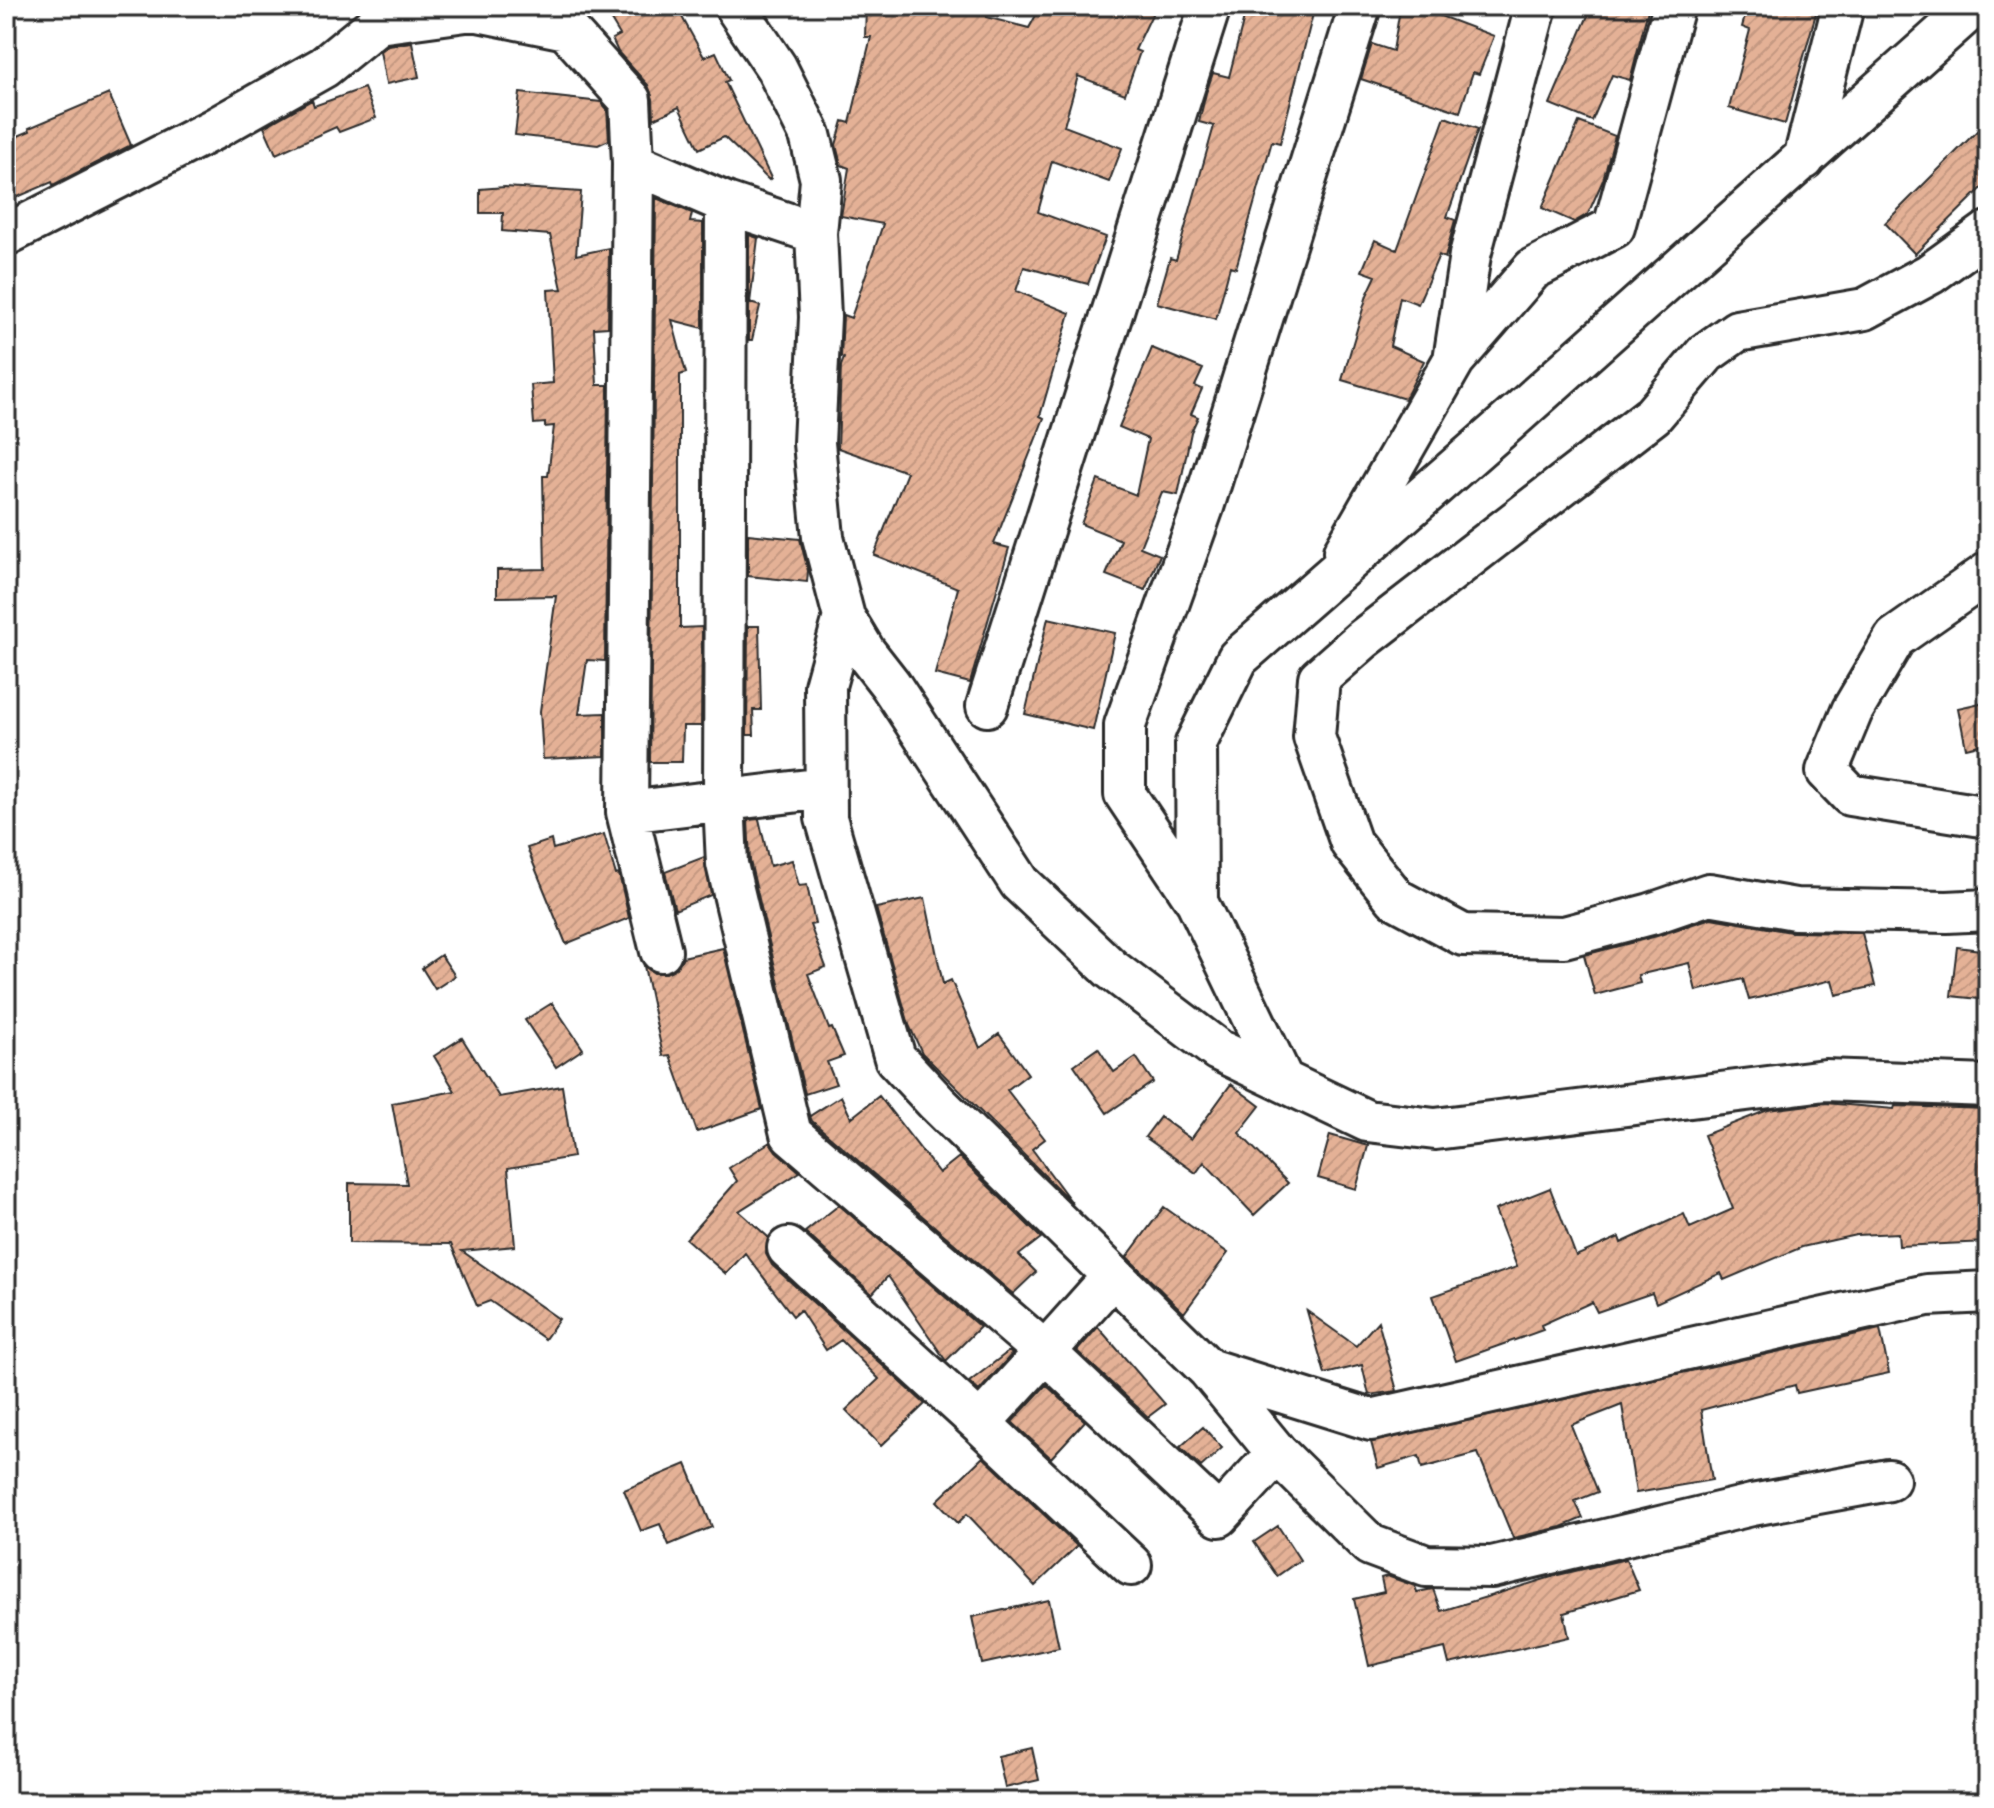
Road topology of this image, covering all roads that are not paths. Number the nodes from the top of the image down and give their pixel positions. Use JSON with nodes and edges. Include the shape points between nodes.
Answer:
{"nodes":[{"id":1,"x":735,"y":6,"type":"edge"},
{"id":2,"x":1210,"y":6,"type":"edge"},
{"id":3,"x":1360,"y":6,"type":"edge"},
{"id":4,"x":1536,"y":6,"type":"edge"},
{"id":5,"x":1674,"y":6,"type":"edge"},
{"id":6,"x":1843,"y":6,"type":"edge"},
{"id":7,"x":1974,"y":6,"type":"edge"},
{"id":8,"x":566,"y":17,"type":"edge"},
{"id":9,"x":1804,"y":159,"type":"junction"},
{"id":10,"x":633,"y":163,"type":"junction"},
{"id":11,"x":726,"y":203,"type":"junction"},
{"id":12,"x":1988,"y":232,"type":"edge"},
{"id":13,"x":816,"y":233,"type":"junction"},
{"id":14,"x":6,"y":235,"type":"edge"},
{"id":15,"x":1454,"y":360,"type":"junction"},
{"id":16,"x":1988,"y":573,"type":"edge"},
{"id":17,"x":1328,"y":580,"type":"junction"},
{"id":18,"x":844,"y":617,"type":"junction"},
{"id":19,"x":987,"y":706,"type":"dead end"},
{"id":20,"x":825,"y":788,"type":"junction"},
{"id":21,"x":724,"y":800,"type":"junction"},
{"id":22,"x":627,"y":812,"type":"junction"},
{"id":23,"x":1988,"y":817,"type":"edge"},
{"id":24,"x":1197,"y":902,"type":"junction"},
{"id":25,"x":1988,"y":910,"type":"edge"},
{"id":26,"x":661,"y":951,"type":"dead end"},
{"id":27,"x":1283,"y":1081,"type":"junction"},
{"id":28,"x":1988,"y":1086,"type":"edge"},
{"id":29,"x":788,"y":1248,"type":"dead end"},
{"id":30,"x":1113,"y":1276,"type":"junction"},
{"id":31,"x":1988,"y":1292,"type":"edge"},
{"id":32,"x":1045,"y":1352,"type":"junction"},
{"id":33,"x":1208,"y":1369,"type":"junction"},
{"id":34,"x":980,"y":1423,"type":"junction"},
{"id":35,"x":1277,"y":1453,"type":"junction"},
{"id":36,"x":1889,"y":1480,"type":"dead end"},
{"id":37,"x":1131,"y":1565,"type":"dead end"}],
"edges":[{"from":1,"to":13,"type":"street","via":[[776,67],[810,135],[821,180]]},
{"from":2,"to":19,"type":"street"},
{"from":3,"to":24,"type":"street","via":[[1203,507],[1125,725],[1125,794]]},
{"from":4,"to":15,"type":"street","via":[[1470,255]]},
{"from":5,"to":15,"type":"street","via":[[1614,227],[1533,269]]},
{"from":6,"to":9,"type":"street"},
{"from":7,"to":9,"type":"street"},
{"from":8,"to":10,"type":"street","via":[[630,100]]},
{"from":8,"to":14,"type":"street","via":[[473,10],[378,23],[310,75]]},
{"from":9,"to":17,"type":"street"},
{"from":10,"to":11,"type":"street"},
{"from":10,"to":22,"type":"street"},
{"from":11,"to":13,"type":"street"},
{"from":11,"to":21,"type":"street"},
{"from":12,"to":25,"type":"street","via":[[1930,274],[1865,309],[1737,331],[1706,353],[1653,415],[1319,678],[1314,737],[1351,843],[1396,899],[1463,935],[1564,937],[1709,894],[1795,909]]},
{"from":13,"to":18,"type":"street","via":[[820,317],[814,443],[823,537]]},
{"from":15,"to":17,"type":"street"},
{"from":16,"to":23,"type":"street","via":[[1895,638],[1852,711],[1827,771],[1850,795]]},
{"from":17,"to":24,"type":"street","via":[[1238,658],[1196,743]]},
{"from":18,"to":20,"type":"street","via":[[825,686]]},
{"from":18,"to":27,"type":"street","via":[[1020,883],[1111,969],[1206,1041]]},
{"from":20,"to":21,"type":"street"},
{"from":20,"to":30,"type":"street","via":[[826,818],[895,1058]]},
{"from":21,"to":22,"type":"street"},
{"from":21,"to":32,"type":"street","via":[[727,864],[791,1134]]},
{"from":22,"to":26,"type":"street"},
{"from":24,"to":27,"type":"street"},
{"from":27,"to":28,"type":"street","via":[[1367,1121],[1435,1129],[1825,1080]]},
{"from":29,"to":34,"type":"street"},
{"from":30,"to":32,"type":"street"},
{"from":30,"to":33,"type":"street"},
{"from":31,"to":33,"type":"street","via":[[1927,1295],[1371,1420]]},
{"from":32,"to":34,"type":"street"},
{"from":32,"to":35,"type":"street","via":[[1219,1516]]},
{"from":33,"to":35,"type":"street"},
{"from":34,"to":37,"type":"street"},
{"from":35,"to":36,"type":"street","via":[[1370,1545],[1426,1566],[1492,1567],[1752,1505]]}]}
